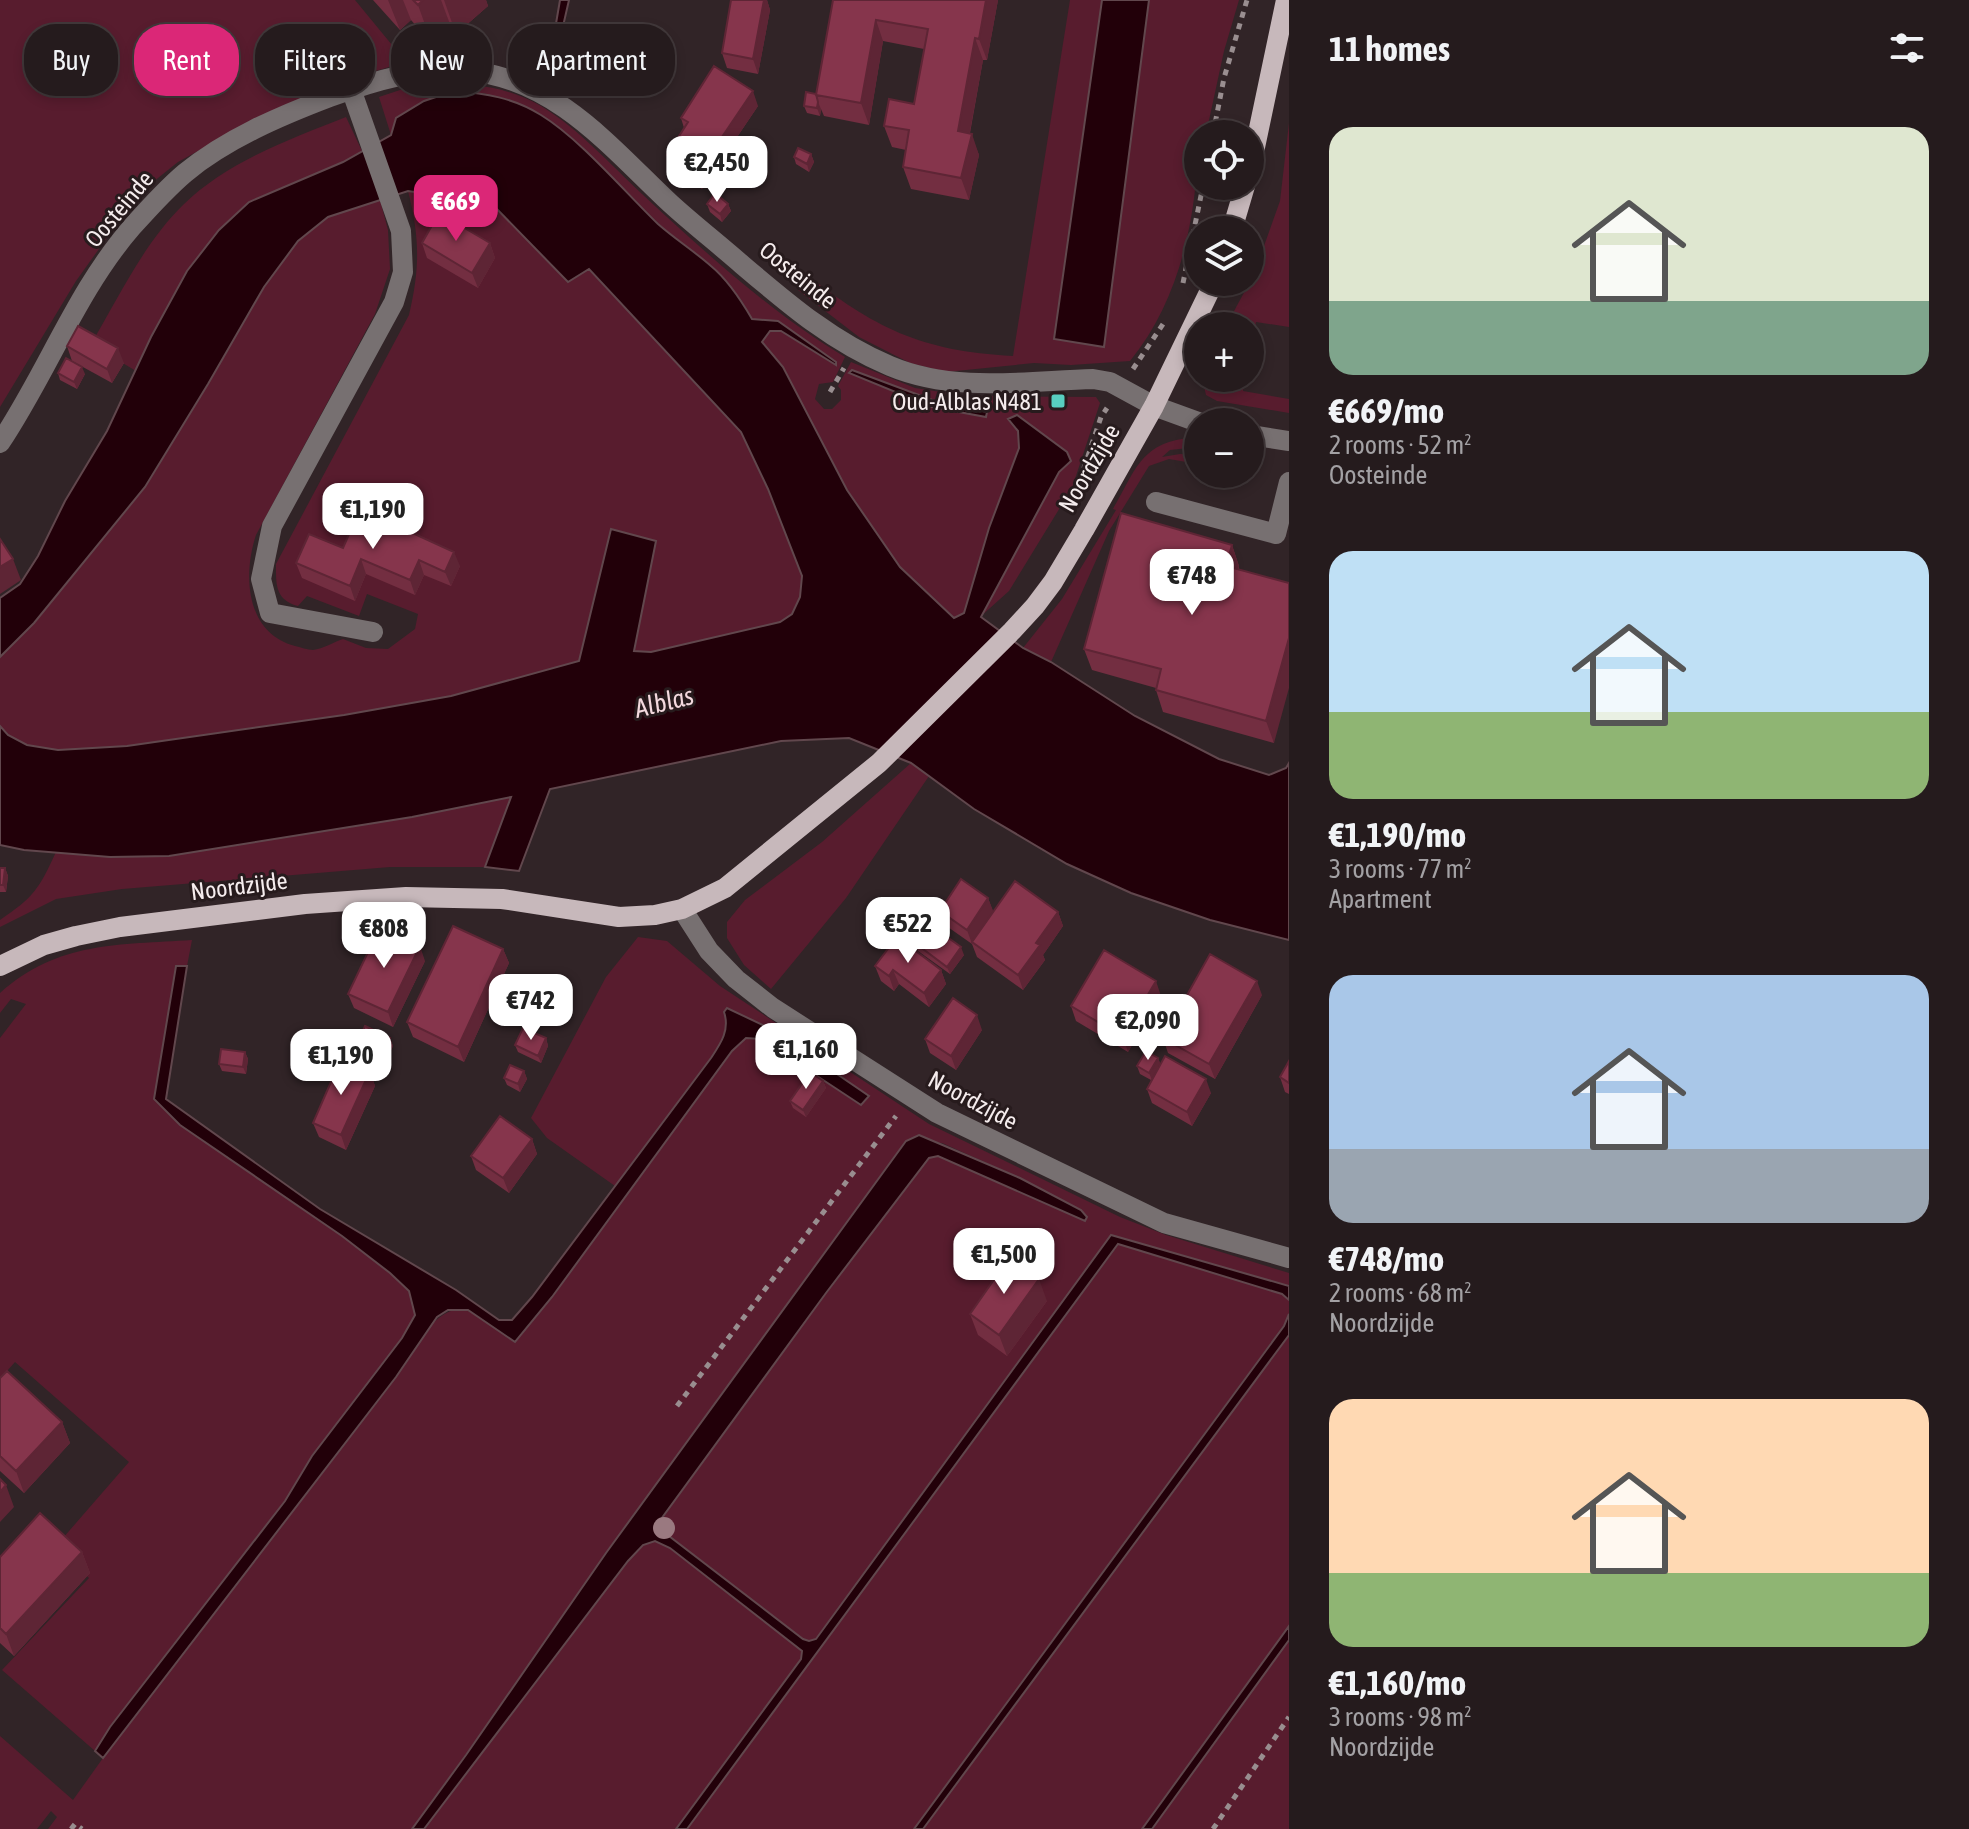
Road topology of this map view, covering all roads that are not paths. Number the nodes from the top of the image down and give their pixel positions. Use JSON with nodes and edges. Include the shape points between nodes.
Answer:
{"nodes":[{"id":1,"x":1286,"y":0,"type":"edge"},
{"id":2,"x":375,"y":83,"type":"edge"},
{"id":3,"x":334,"y":96,"type":"edge"},
{"id":4,"x":354,"y":96,"type":"edge"},
{"id":5,"x":1261,"y":120,"type":"edge"},
{"id":6,"x":1207,"y":296,"type":"edge"},
{"id":7,"x":1154,"y":406,"type":"junction"},
{"id":8,"x":1184,"y":417,"type":"edge"},
{"id":9,"x":1264,"y":437,"type":"edge"},
{"id":10,"x":1289,"y":441,"type":"edge"},
{"id":11,"x":0,"y":443,"type":"edge"},
{"id":12,"x":1289,"y":482,"type":"edge"},
{"id":13,"x":1156,"y":502,"type":"dead end"},
{"id":14,"x":373,"y":632,"type":"dead end"},
{"id":15,"x":682,"y":909,"type":"junction"},
{"id":16,"x":0,"y":966,"type":"edge"},
{"id":17,"x":1289,"y":1258,"type":"edge"}],
"edges":[{"from":1,"to":5,"type":"main road"},
{"from":2,"to":7,"type":"street","name":"Oosteinde","via":[[468,70],[520,83],[553,99],[797,311],[854,350],[894,368],[974,385],[1093,379],[1110,382]]},
{"from":3,"to":11,"type":"street","name":"Oosteinde","via":[[275,120],[186,172],[129,230]]},
{"from":4,"to":14,"type":"street","via":[[401,231],[403,272],[394,302],[272,526],[261,579],[270,613]]},
{"from":6,"to":7,"type":"main road","name":"Noordzijde"},
{"from":7,"to":8,"type":"street","name":"Oosteinde"},
{"from":7,"to":15,"type":"main road","name":"Noordzijde","via":[[1053,582],[1012,631],[879,763],[725,888]]},
{"from":9,"to":10,"type":"street"},
{"from":12,"to":13,"type":"street","via":[[1276,534]]},
{"from":15,"to":16,"type":"main road","name":"Noordzijde","via":[[619,917],[502,899],[406,897],[305,904],[120,927],[44,945]]},
{"from":15,"to":17,"type":"street","name":"Noordzijde","via":[[709,951],[736,979],[937,1113],[1164,1223]]}]}
